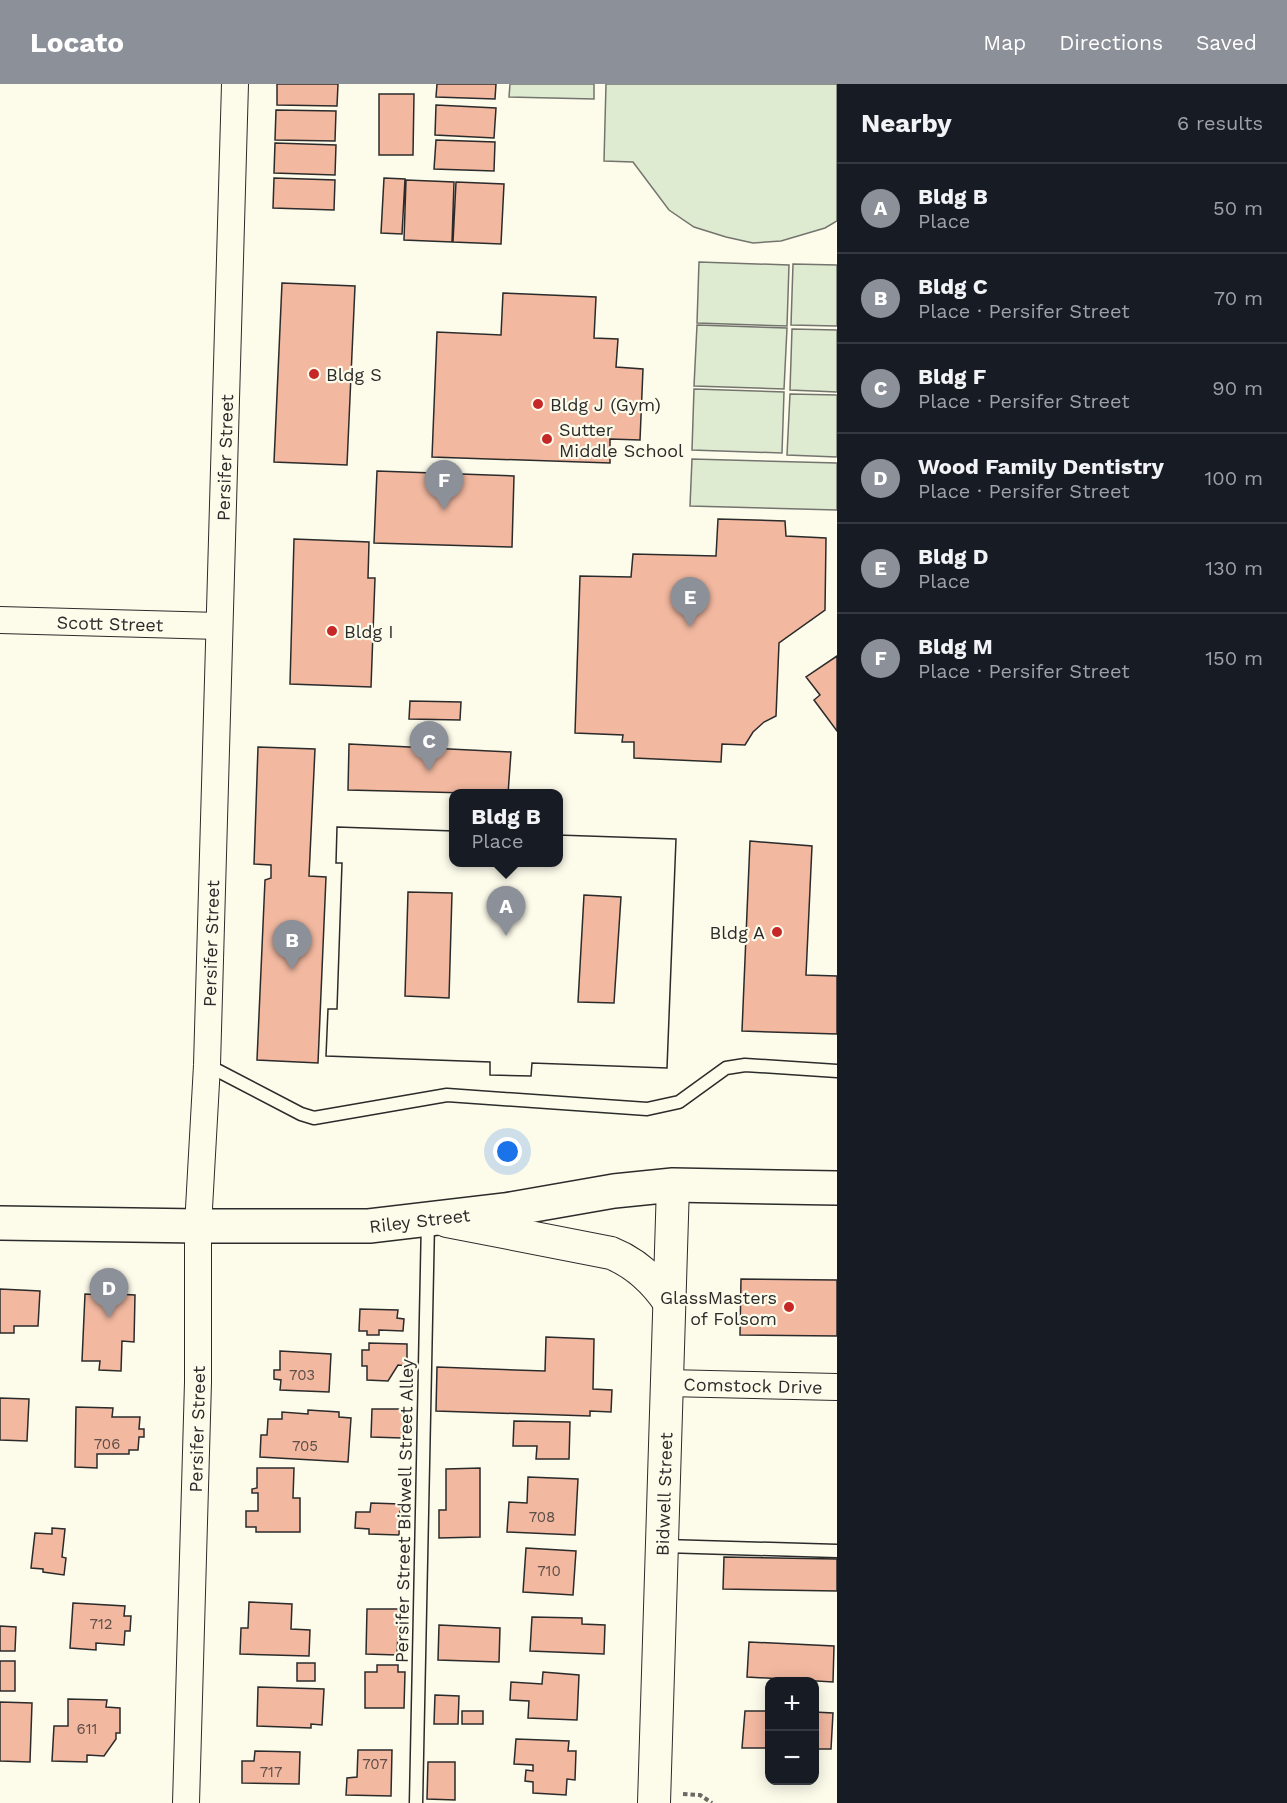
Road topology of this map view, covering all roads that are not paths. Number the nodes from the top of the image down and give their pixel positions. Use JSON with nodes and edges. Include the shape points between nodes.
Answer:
{"nodes":[{"id":1,"x":235,"y":84,"type":"edge"},
{"id":2,"x":0,"y":620,"type":"edge"},
{"id":3,"x":219,"y":626,"type":"junction"},
{"id":4,"x":207,"y":1065,"type":"junction"},
{"id":5,"x":837,"y":1071,"type":"edge"},
{"id":6,"x":673,"y":1185,"type":"junction"},
{"id":7,"x":837,"y":1188,"type":"edge"},
{"id":8,"x":433,"y":1220,"type":"junction"},
{"id":9,"x":0,"y":1223,"type":"edge"},
{"id":10,"x":198,"y":1226,"type":"junction"},
{"id":11,"x":669,"y":1302,"type":"junction"},
{"id":12,"x":667,"y":1383,"type":"junction"},
{"id":13,"x":837,"y":1388,"type":"edge"},
{"id":14,"x":662,"y":1545,"type":"junction"},
{"id":15,"x":837,"y":1551,"type":"edge"},
{"id":16,"x":186,"y":1803,"type":"edge"},
{"id":17,"x":416,"y":1803,"type":"edge"},
{"id":18,"x":654,"y":1803,"type":"edge"}],
"edges":[{"from":1,"to":3,"type":"street","name":"Persifer Street"},
{"from":2,"to":3,"type":"street","name":"Scott Street"},
{"from":3,"to":4,"type":"street","name":"Persifer Street"},
{"from":4,"to":5,"type":"lane","via":[[314,1118],[447,1095],[646,1108],[679,1102],[726,1068],[745,1065]]},
{"from":4,"to":10,"type":"street","name":"Persifer Street"},
{"from":6,"to":7,"type":"main road","name":"Riley Street"},
{"from":6,"to":8,"type":"main road","name":"Riley Street"},
{"from":6,"to":11,"type":"street","name":"Bidwell Street"},
{"from":8,"to":10,"type":"main road","name":"Riley Street","via":[[369,1226]]},
{"from":8,"to":11,"type":"street","via":[[610,1253],[645,1273]]},
{"from":8,"to":17,"type":"lane","name":"Persifer Street Bidwell Street Alley"},
{"from":9,"to":10,"type":"main road","name":"Riley Street"},
{"from":10,"to":16,"type":"street","name":"Persifer Street","via":[[198,1382]]},
{"from":11,"to":12,"type":"street","name":"Bidwell Street"},
{"from":12,"to":13,"type":"street","name":"Comstock Drive"},
{"from":12,"to":14,"type":"street","name":"Bidwell Street"},
{"from":14,"to":15,"type":"lane"},
{"from":14,"to":18,"type":"street","name":"Bidwell Street"}]}
